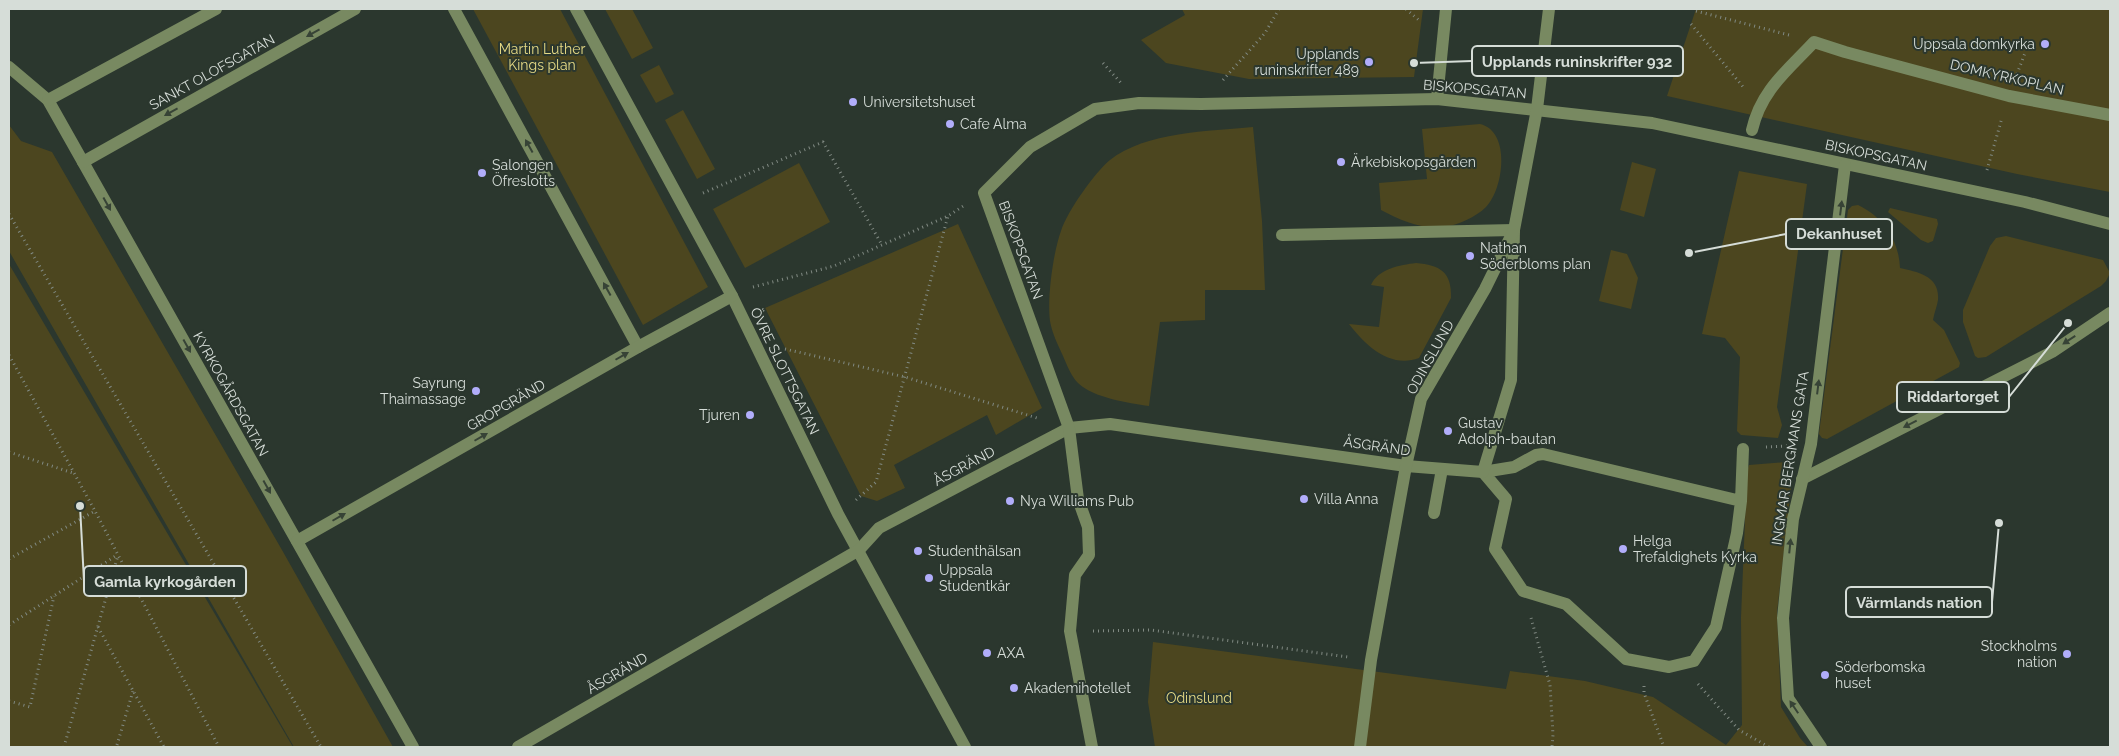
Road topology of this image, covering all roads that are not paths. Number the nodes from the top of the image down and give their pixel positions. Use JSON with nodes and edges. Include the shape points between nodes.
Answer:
{"nodes":[{"id":1,"x":216,"y":9,"type":"edge"},
{"id":2,"x":355,"y":9,"type":"edge"},
{"id":3,"x":454,"y":9,"type":"edge"},
{"id":4,"x":576,"y":9,"type":"edge"},
{"id":5,"x":1446,"y":9,"type":"edge"},
{"id":6,"x":1549,"y":9,"type":"edge"},
{"id":7,"x":9,"y":67,"type":"edge"},
{"id":8,"x":1437,"y":98,"type":"junction"},
{"id":9,"x":48,"y":100,"type":"junction"},
{"id":10,"x":1537,"y":109,"type":"junction"},
{"id":11,"x":2110,"y":115,"type":"edge"},
{"id":12,"x":1752,"y":130,"type":"dead end"},
{"id":13,"x":83,"y":162,"type":"junction"},
{"id":14,"x":1845,"y":165,"type":"junction"},
{"id":15,"x":2110,"y":224,"type":"edge"},
{"id":16,"x":1514,"y":230,"type":"junction"},
{"id":17,"x":1282,"y":235,"type":"dead end"},
{"id":18,"x":732,"y":296,"type":"junction"},
{"id":19,"x":2110,"y":313,"type":"edge"},
{"id":20,"x":638,"y":347,"type":"junction"},
{"id":21,"x":1069,"y":428,"type":"junction"},
{"id":22,"x":1742,"y":449,"type":"road end"},
{"id":23,"x":1406,"y":466,"type":"junction"},
{"id":24,"x":1442,"y":469,"type":"junction"},
{"id":25,"x":1483,"y":472,"type":"junction"},
{"id":26,"x":1802,"y":479,"type":"junction"},
{"id":27,"x":1741,"y":501,"type":"junction"},
{"id":28,"x":1434,"y":513,"type":"dead end"},
{"id":29,"x":297,"y":541,"type":"junction"},
{"id":30,"x":858,"y":550,"type":"junction"},
{"id":31,"x":413,"y":747,"type":"edge"},
{"id":32,"x":518,"y":747,"type":"edge"},
{"id":33,"x":965,"y":747,"type":"edge"},
{"id":34,"x":1092,"y":747,"type":"edge"},
{"id":35,"x":1360,"y":747,"type":"edge"},
{"id":36,"x":1821,"y":747,"type":"edge"}],
"edges":[{"from":1,"to":9,"type":"street"},
{"from":2,"to":13,"type":"street","name":"SANKT OLOFSGATAN","one_way":true},
{"from":20,"to":3,"type":"street","one_way":true},
{"from":4,"to":18,"type":"street","name":"ÖVRE SLOTTSGATAN"},
{"from":5,"to":8,"type":"street"},
{"from":6,"to":10,"type":"street","name":"ODINSLUND"},
{"from":7,"to":9,"type":"street","name":"KYRKOGÅRDSGATAN"},
{"from":8,"to":10,"type":"street","name":"BISKOPSGATAN"},
{"from":8,"to":21,"type":"street","name":"BISKOPSGATAN","via":[[1139,103],[1095,109],[1030,147],[984,193]]},
{"from":9,"to":13,"type":"street","name":"KYRKOGÅRDSGATAN"},
{"from":10,"to":14,"type":"street","name":"BISKOPSGATAN","via":[[1652,123]]},
{"from":10,"to":16,"type":"street","name":"ODINSLUND"},
{"from":11,"to":12,"type":"street","name":"DOMKYRKOPLAN","via":[[2009,96],[1814,42],[1769,89]]},
{"from":13,"to":29,"type":"street","name":"KYRKOGÅRDSGATAN","one_way":true},
{"from":14,"to":15,"type":"street","name":"BISKOPSGATAN","via":[[2025,202]]},
{"from":26,"to":14,"type":"street","name":"INGMAR BERGMANS GATA","one_way":true,"via":[[1811,444]]},
{"from":16,"to":17,"type":"street"},
{"from":16,"to":23,"type":"street","name":"ODINSLUND","via":[[1485,289],[1422,398]]},
{"from":16,"to":25,"type":"street","via":[[1511,380]]},
{"from":18,"to":20,"type":"street","name":"GROPGRÄND"},
{"from":18,"to":30,"type":"street","name":"ÖVRE SLOTTSGATAN"},
{"from":19,"to":26,"type":"street","one_way":true,"via":[[2052,352]]},
{"from":29,"to":20,"type":"street","name":"GROPGRÄND","one_way":true},
{"from":21,"to":23,"type":"street","name":"ÅSGRÄND","via":[[1110,424]]},
{"from":21,"to":30,"type":"street","name":"ÅSGRÄND","via":[[879,528]]},
{"from":21,"to":34,"type":"street","name":"BISKOPSGATAN","via":[[1078,499],[1088,528],[1088,555],[1075,575],[1070,631]]},
{"from":22,"to":27,"type":"street"},
{"from":23,"to":24,"type":"street","name":"ÅSGRÄND"},
{"from":23,"to":35,"type":"street","name":"ODINSLUND","via":[[1371,660]]},
{"from":24,"to":25,"type":"street","name":"ÅSGRÄND"},
{"from":24,"to":28,"type":"street"},
{"from":25,"to":27,"type":"street","name":"ÅSGRÄND","via":[[1514,467],[1543,454]]},
{"from":25,"to":27,"type":"street","via":[[1506,499],[1495,549],[1523,591],[1566,604],[1626,658],[1669,667],[1694,661],[1716,627]]},
{"from":36,"to":26,"type":"street","name":"INGMAR BERGMANS GATA","one_way":true,"via":[[1788,698],[1783,618],[1793,519]]},
{"from":29,"to":31,"type":"street","name":"KYRKOGÅRDSGATAN"},
{"from":30,"to":32,"type":"street","name":"ÅSGRÄND"},
{"from":30,"to":33,"type":"street","name":"ÖVRE SLOTTSGATAN"}]}
